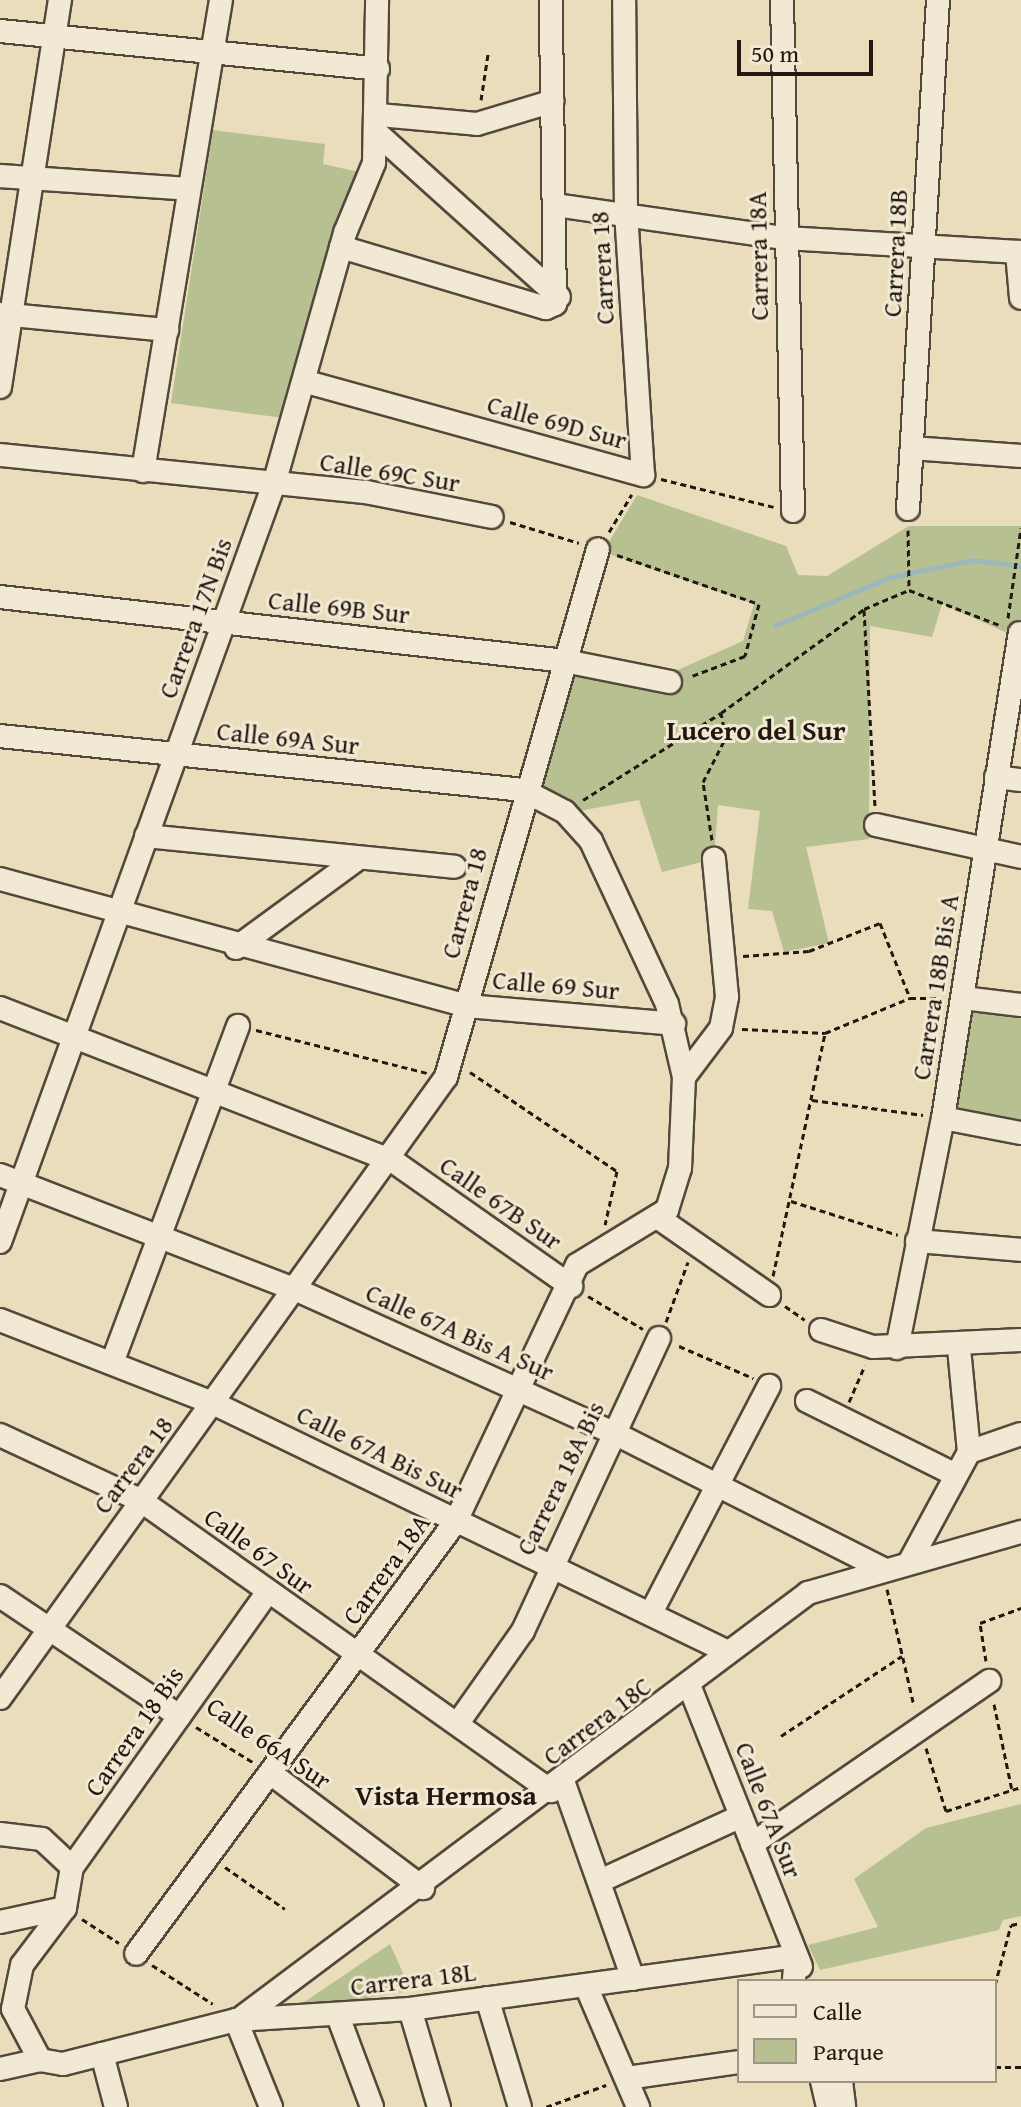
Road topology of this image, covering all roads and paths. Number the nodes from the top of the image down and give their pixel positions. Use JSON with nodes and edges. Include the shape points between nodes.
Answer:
{"nodes":[{"id":1,"x":60,"y":0,"type":"edge"},
{"id":2,"x":221,"y":0,"type":"edge"},
{"id":3,"x":377,"y":0,"type":"edge"},
{"id":4,"x":551,"y":0,"type":"edge"},
{"id":5,"x":624,"y":0,"type":"edge"},
{"id":6,"x":782,"y":0,"type":"edge"},
{"id":7,"x":938,"y":0,"type":"edge"},
{"id":8,"x":0,"y":31,"type":"edge"},
{"id":9,"x":54,"y":38,"type":"junction"},
{"id":10,"x":213,"y":54,"type":"junction"},
{"id":11,"x":488,"y":54,"type":"dead end"},
{"id":12,"x":378,"y":69,"type":"junction"},
{"id":13,"x":553,"y":101,"type":"junction"},
{"id":14,"x":477,"y":124,"type":"junction"},
{"id":15,"x":379,"y":125,"type":"junction"},
{"id":16,"x":0,"y":176,"type":"edge"},
{"id":17,"x":33,"y":178,"type":"junction"},
{"id":18,"x":189,"y":189,"type":"junction"},
{"id":19,"x":555,"y":205,"type":"junction"},
{"id":20,"x":626,"y":213,"type":"junction"},
{"id":21,"x":784,"y":238,"type":"junction"},
{"id":22,"x":341,"y":247,"type":"junction"},
{"id":23,"x":923,"y":249,"type":"junction"},
{"id":24,"x":1019,"y":252,"type":"edge"},
{"id":25,"x":1021,"y":298,"type":"edge"},
{"id":26,"x":552,"y":302,"type":"junction"},
{"id":27,"x":6,"y":314,"type":"edge"},
{"id":28,"x":167,"y":330,"type":"junction"},
{"id":29,"x":307,"y":382,"type":"junction"},
{"id":30,"x":0,"y":387,"type":"edge"},
{"id":31,"x":912,"y":448,"type":"junction"},
{"id":32,"x":0,"y":455,"type":"edge"},
{"id":33,"x":1021,"y":456,"type":"edge"},
{"id":34,"x":143,"y":471,"type":"junction"},
{"id":35,"x":643,"y":475,"type":"junction"},
{"id":36,"x":274,"y":484,"type":"junction"},
{"id":37,"x":908,"y":509,"type":"joint"},
{"id":38,"x":793,"y":511,"type":"joint"},
{"id":39,"x":492,"y":517,"type":"joint"},
{"id":40,"x":1021,"y":528,"type":"edge"},
{"id":41,"x":598,"y":549,"type":"junction"},
{"id":42,"x":908,"y":588,"type":"junction"},
{"id":43,"x":0,"y":597,"type":"edge"},
{"id":44,"x":864,"y":609,"type":"junction"},
{"id":45,"x":223,"y":622,"type":"junction"},
{"id":46,"x":1016,"y":632,"type":"edge"},
{"id":47,"x":565,"y":661,"type":"junction"},
{"id":48,"x":670,"y":682,"type":"joint"},
{"id":49,"x":721,"y":713,"type":"junction"},
{"id":50,"x":0,"y":736,"type":"edge"},
{"id":51,"x":174,"y":754,"type":"junction"},
{"id":52,"x":996,"y":777,"type":"junction"},
{"id":53,"x":1021,"y":780,"type":"edge"},
{"id":54,"x":523,"y":790,"type":"junction"},
{"id":55,"x":565,"y":812,"type":"junction"},
{"id":56,"x":876,"y":825,"type":"joint"},
{"id":57,"x":146,"y":836,"type":"junction"},
{"id":58,"x":983,"y":853,"type":"junction"},
{"id":59,"x":1021,"y":857,"type":"edge"},
{"id":60,"x":359,"y":858,"type":"junction"},
{"id":61,"x":714,"y":859,"type":"joint"},
{"id":62,"x":454,"y":867,"type":"dead end"},
{"id":63,"x":0,"y":879,"type":"edge"},
{"id":64,"x":118,"y":913,"type":"junction"},
{"id":65,"x":236,"y":948,"type":"junction"},
{"id":66,"x":723,"y":956,"type":"junction"},
{"id":67,"x":910,"y":998,"type":"junction"},
{"id":68,"x":963,"y":998,"type":"junction"},
{"id":69,"x":1021,"y":1005,"type":"edge"},
{"id":70,"x":466,"y":1006,"type":"junction"},
{"id":71,"x":1,"y":1011,"type":"edge"},
{"id":72,"x":674,"y":1024,"type":"junction"},
{"id":73,"x":238,"y":1026,"type":"joint"},
{"id":74,"x":721,"y":1028,"type":"junction"},
{"id":75,"x":825,"y":1033,"type":"junction"},
{"id":76,"x":77,"y":1040,"type":"junction"},
{"id":77,"x":450,"y":1069,"type":"junction"},
{"id":78,"x":684,"y":1077,"type":"junction"},
{"id":79,"x":212,"y":1089,"type":"junction"},
{"id":80,"x":811,"y":1100,"type":"junction"},
{"id":81,"x":943,"y":1118,"type":"junction"},
{"id":82,"x":1021,"y":1133,"type":"edge"},
{"id":83,"x":393,"y":1161,"type":"junction"},
{"id":84,"x":0,"y":1175,"type":"edge"},
{"id":85,"x":21,"y":1184,"type":"junction"},
{"id":86,"x":790,"y":1201,"type":"junction"},
{"id":87,"x":660,"y":1219,"type":"junction"},
{"id":88,"x":157,"y":1236,"type":"junction"},
{"id":89,"x":917,"y":1241,"type":"junction"},
{"id":90,"x":0,"y":1242,"type":"edge"},
{"id":91,"x":601,"y":1244,"type":"junction"},
{"id":92,"x":694,"y":1247,"type":"junction"},
{"id":93,"x":1021,"y":1250,"type":"edge"},
{"id":94,"x":571,"y":1286,"type":"junction"},
{"id":95,"x":297,"y":1290,"type":"junction"},
{"id":96,"x":769,"y":1295,"type":"junction"},
{"id":97,"x":0,"y":1320,"type":"edge"},
{"id":98,"x":821,"y":1330,"type":"joint"},
{"id":99,"x":659,"y":1338,"type":"junction"},
{"id":100,"x":1021,"y":1340,"type":"edge"},
{"id":101,"x":873,"y":1347,"type":"junction"},
{"id":102,"x":897,"y":1348,"type":"junction"},
{"id":103,"x":959,"y":1348,"type":"junction"},
{"id":104,"x":112,"y":1363,"type":"junction"},
{"id":105,"x":769,"y":1386,"type":"joint"},
{"id":106,"x":516,"y":1389,"type":"junction"},
{"id":107,"x":807,"y":1401,"type":"dead end"},
{"id":108,"x":215,"y":1404,"type":"junction"},
{"id":109,"x":842,"y":1418,"type":"junction"},
{"id":110,"x":612,"y":1432,"type":"junction"},
{"id":111,"x":1021,"y":1434,"type":"edge"},
{"id":112,"x":0,"y":1435,"type":"edge"},
{"id":113,"x":969,"y":1452,"type":"junction"},
{"id":114,"x":956,"y":1475,"type":"junction"},
{"id":115,"x":720,"y":1486,"type":"junction"},
{"id":116,"x":140,"y":1500,"type":"junction"},
{"id":117,"x":456,"y":1521,"type":"junction"},
{"id":118,"x":1021,"y":1532,"type":"edge"},
{"id":119,"x":909,"y":1563,"type":"junction"},
{"id":120,"x":548,"y":1565,"type":"junction"},
{"id":121,"x":883,"y":1569,"type":"junction"},
{"id":122,"x":267,"y":1593,"type":"junction"},
{"id":123,"x":0,"y":1596,"type":"edge"},
{"id":124,"x":1021,"y":1608,"type":"edge"},
{"id":125,"x":652,"y":1611,"type":"junction"},
{"id":126,"x":54,"y":1628,"type":"junction"},
{"id":127,"x":728,"y":1652,"type":"junction"},
{"id":128,"x":358,"y":1655,"type":"junction"},
{"id":129,"x":902,"y":1656,"type":"junction"},
{"id":130,"x":989,"y":1681,"type":"junction"},
{"id":131,"x":689,"y":1685,"type":"junction"},
{"id":132,"x":0,"y":1698,"type":"edge"},
{"id":133,"x":179,"y":1716,"type":"junction"},
{"id":134,"x":458,"y":1723,"type":"junction"},
{"id":135,"x":920,"y":1728,"type":"junction"},
{"id":136,"x":781,"y":1736,"type":"dead end"},
{"id":137,"x":273,"y":1775,"type":"junction"},
{"id":138,"x":557,"y":1786,"type":"junction"},
{"id":139,"x":1021,"y":1787,"type":"edge"},
{"id":140,"x":1012,"y":1790,"type":"junction"},
{"id":141,"x":741,"y":1816,"type":"junction"},
{"id":142,"x":0,"y":1834,"type":"edge"},
{"id":143,"x":752,"y":1844,"type":"junction"},
{"id":144,"x":208,"y":1855,"type":"junction"},
{"id":145,"x":72,"y":1867,"type":"junction"},
{"id":146,"x":600,"y":1881,"type":"junction"},
{"id":147,"x":423,"y":1888,"type":"junction"},
{"id":148,"x":65,"y":1908,"type":"junction"},
{"id":149,"x":285,"y":1909,"type":"dead end"},
{"id":150,"x":0,"y":1922,"type":"edge"},
{"id":151,"x":1021,"y":1923,"type":"edge"},
{"id":152,"x":136,"y":1954,"type":"dead end"},
{"id":153,"x":796,"y":1956,"type":"junction"},
{"id":154,"x":633,"y":1979,"type":"junction"},
{"id":155,"x":794,"y":1979,"type":"edge"},
{"id":156,"x":805,"y":1979,"type":"edge"},
{"id":157,"x":997,"y":1979,"type":"edge"},
{"id":158,"x":586,"y":1986,"type":"junction"},
{"id":159,"x":487,"y":1998,"type":"junction"},
{"id":160,"x":410,"y":2009,"type":"junction"},
{"id":161,"x":338,"y":2016,"type":"junction"},
{"id":162,"x":236,"y":2020,"type":"junction"},
{"id":163,"x":102,"y":2054,"type":"junction"},
{"id":164,"x":40,"y":2060,"type":"junction"},
{"id":165,"x":737,"y":2062,"type":"edge"},
{"id":166,"x":997,"y":2067,"type":"edge"},
{"id":167,"x":1021,"y":2067,"type":"edge"},
{"id":168,"x":0,"y":2069,"type":"edge"},
{"id":169,"x":627,"y":2078,"type":"junction"},
{"id":170,"x":822,"y":2083,"type":"edge"},
{"id":171,"x":841,"y":2083,"type":"edge"},
{"id":172,"x":116,"y":2107,"type":"edge"},
{"id":173,"x":271,"y":2107,"type":"edge"},
{"id":174,"x":372,"y":2107,"type":"edge"},
{"id":175,"x":439,"y":2107,"type":"edge"},
{"id":176,"x":520,"y":2107,"type":"edge"},
{"id":177,"x":546,"y":2107,"type":"edge"},
{"id":178,"x":638,"y":2107,"type":"edge"},
{"id":179,"x":828,"y":2107,"type":"edge"},
{"id":180,"x":844,"y":2107,"type":"edge"}],
"edges":[{"from":1,"to":9,"type":"street"},
{"from":2,"to":10,"type":"street"},
{"from":3,"to":12,"type":"street","name":"Carrera 17N Bis"},
{"from":4,"to":13,"type":"street"},
{"from":5,"to":20,"type":"street","name":"Carrera 18"},
{"from":6,"to":21,"type":"street","name":"Carrera 18A"},
{"from":7,"to":23,"type":"street","name":"Carrera 18B"},
{"from":8,"to":9,"type":"street"},
{"from":9,"to":10,"type":"street"},
{"from":9,"to":17,"type":"street"},
{"from":10,"to":12,"type":"street"},
{"from":10,"to":18,"type":"street"},
{"from":11,"to":14,"type":"path"},
{"from":12,"to":15,"type":"street","name":"Carrera 17N Bis"},
{"from":13,"to":14,"type":"street"},
{"from":13,"to":19,"type":"street"},
{"from":14,"to":15,"type":"street"},
{"from":15,"to":22,"type":"street","name":"Carrera 17N Bis"},
{"from":15,"to":26,"type":"street"},
{"from":16,"to":17,"type":"street"},
{"from":17,"to":18,"type":"street"},
{"from":17,"to":27,"type":"street"},
{"from":18,"to":28,"type":"street"},
{"from":19,"to":20,"type":"street"},
{"from":19,"to":26,"type":"street"},
{"from":20,"to":21,"type":"street"},
{"from":20,"to":35,"type":"street","name":"Carrera 18"},
{"from":21,"to":23,"type":"street"},
{"from":21,"to":38,"type":"street","name":"Carrera 18A"},
{"from":22,"to":26,"type":"street"},
{"from":22,"to":29,"type":"street","name":"Carrera 17N Bis"},
{"from":23,"to":24,"type":"street"},
{"from":23,"to":31,"type":"street","name":"Carrera 18B"},
{"from":24,"to":25,"type":"street"},
{"from":27,"to":28,"type":"street"},
{"from":27,"to":30,"type":"street"},
{"from":28,"to":34,"type":"street"},
{"from":29,"to":35,"type":"street","name":"Calle 69D Sur"},
{"from":29,"to":36,"type":"street","name":"Carrera 17N Bis"},
{"from":31,"to":33,"type":"street"},
{"from":31,"to":37,"type":"street","name":"Carrera 18B"},
{"from":32,"to":34,"type":"street","name":"Calle 69C Sur"},
{"from":34,"to":36,"type":"street","name":"Calle 69C Sur"},
{"from":35,"to":38,"type":"path","name":"Calle 69D Sur"},
{"from":35,"to":41,"type":"path"},
{"from":36,"to":39,"type":"street","name":"Calle 69C Sur","via":[[396,497]]},
{"from":36,"to":45,"type":"street","name":"Carrera 17N Bis"},
{"from":37,"to":42,"type":"path"},
{"from":39,"to":41,"type":"path"},
{"from":40,"to":46,"type":"path","via":[[1013,578]]},
{"from":41,"to":47,"type":"street","name":"Carrera 18"},
{"from":41,"to":48,"type":"path","via":[[759,604],[745,656]]},
{"from":42,"to":44,"type":"path"},
{"from":42,"to":46,"type":"path"},
{"from":43,"to":45,"type":"street","name":"Calle 69B Sur"},
{"from":44,"to":49,"type":"path"},
{"from":44,"to":56,"type":"path"},
{"from":45,"to":47,"type":"street","name":"Calle 69B Sur"},
{"from":45,"to":51,"type":"street","name":"Carrera 17N Bis"},
{"from":46,"to":52,"type":"street","name":"Carrera 18B Bis A"},
{"from":47,"to":48,"type":"street","name":"Calle 69B Sur"},
{"from":47,"to":54,"type":"street","name":"Carrera 18"},
{"from":49,"to":55,"type":"path"},
{"from":49,"to":61,"type":"path","via":[[726,737],[703,782]]},
{"from":50,"to":51,"type":"street","name":"Calle 69A Sur"},
{"from":51,"to":54,"type":"street","name":"Calle 69A Sur"},
{"from":51,"to":57,"type":"street","name":"Carrera 17N Bis"},
{"from":52,"to":53,"type":"street"},
{"from":52,"to":58,"type":"street","name":"Carrera 18B Bis A"},
{"from":54,"to":55,"type":"street","name":"Calle 69A Sur"},
{"from":54,"to":70,"type":"street","name":"Carrera 18"},
{"from":55,"to":72,"type":"street","via":[[598,854]]},
{"from":56,"to":58,"type":"street"},
{"from":57,"to":60,"type":"street"},
{"from":57,"to":64,"type":"street","name":"Carrera 17N Bis"},
{"from":58,"to":59,"type":"street"},
{"from":58,"to":68,"type":"street","name":"Carrera 18B Bis A"},
{"from":60,"to":62,"type":"street"},
{"from":60,"to":65,"type":"street"},
{"from":61,"to":66,"type":"street"},
{"from":63,"to":64,"type":"street","name":"Calle 69 Sur"},
{"from":64,"to":65,"type":"street","name":"Calle 69 Sur"},
{"from":64,"to":76,"type":"street","name":"Carrera 17N Bis"},
{"from":65,"to":70,"type":"street","name":"Calle 69 Sur"},
{"from":66,"to":67,"type":"path","via":[[809,951],[880,923]]},
{"from":66,"to":74,"type":"street"},
{"from":67,"to":68,"type":"path"},
{"from":67,"to":75,"type":"path"},
{"from":68,"to":69,"type":"street"},
{"from":68,"to":81,"type":"street","name":"Carrera 18B Bis A"},
{"from":70,"to":72,"type":"street","name":"Calle 69 Sur"},
{"from":70,"to":77,"type":"street","name":"Carrera 18"},
{"from":71,"to":76,"type":"street","name":"Calle 67B Sur"},
{"from":72,"to":78,"type":"street"},
{"from":73,"to":77,"type":"path"},
{"from":73,"to":79,"type":"street"},
{"from":74,"to":75,"type":"path"},
{"from":74,"to":78,"type":"street"},
{"from":75,"to":80,"type":"path"},
{"from":76,"to":79,"type":"street","name":"Calle 67B Sur"},
{"from":76,"to":85,"type":"street","name":"Carrera 17N Bis"},
{"from":77,"to":83,"type":"street","name":"Carrera 18"},
{"from":77,"to":91,"type":"path","via":[[617,1171]]},
{"from":78,"to":87,"type":"street","via":[[680,1168]]},
{"from":79,"to":83,"type":"street","name":"Calle 67B Sur"},
{"from":79,"to":88,"type":"street"},
{"from":80,"to":81,"type":"path"},
{"from":80,"to":86,"type":"path"},
{"from":81,"to":82,"type":"street"},
{"from":81,"to":89,"type":"street","name":"Carrera 18B Bis A"},
{"from":83,"to":94,"type":"street","name":"Calle 67B Sur"},
{"from":83,"to":95,"type":"street","name":"Carrera 18"},
{"from":84,"to":85,"type":"street","name":"Calle 67A Bis A Sur"},
{"from":85,"to":88,"type":"street","name":"Calle 67A Bis A Sur"},
{"from":85,"to":90,"type":"street","name":"Carrera 17N Bis"},
{"from":86,"to":89,"type":"path"},
{"from":86,"to":96,"type":"path"},
{"from":87,"to":91,"type":"street","name":"Carrera 18A"},
{"from":87,"to":92,"type":"street"},
{"from":88,"to":95,"type":"street","name":"Calle 67A Bis A Sur"},
{"from":88,"to":104,"type":"street"},
{"from":89,"to":93,"type":"street"},
{"from":89,"to":102,"type":"street","name":"Carrera 18B Bis A"},
{"from":91,"to":94,"type":"street","name":"Carrera 18A","via":[[577,1265]]},
{"from":92,"to":96,"type":"street"},
{"from":92,"to":99,"type":"path"},
{"from":94,"to":99,"type":"path","name":"Calle 67B Sur"},
{"from":94,"to":106,"type":"street","name":"Carrera 18A"},
{"from":95,"to":106,"type":"street","name":"Calle 67A Bis A Sur"},
{"from":95,"to":108,"type":"street","name":"Carrera 18"},
{"from":96,"to":98,"type":"path"},
{"from":97,"to":104,"type":"street","name":"Calle 67A Bis Sur"},
{"from":98,"to":101,"type":"street"},
{"from":99,"to":105,"type":"path","name":"Calle 67B Sur"},
{"from":99,"to":110,"type":"street","name":"Carrera 18A Bis"},
{"from":100,"to":103,"type":"street"},
{"from":101,"to":102,"type":"street"},
{"from":101,"to":109,"type":"path"},
{"from":102,"to":103,"type":"street"},
{"from":103,"to":113,"type":"street"},
{"from":104,"to":108,"type":"street","name":"Calle 67A Bis Sur"},
{"from":105,"to":115,"type":"street"},
{"from":106,"to":110,"type":"street","name":"Calle 67A Bis A Sur"},
{"from":106,"to":117,"type":"street","name":"Carrera 18A"},
{"from":107,"to":109,"type":"street"},
{"from":108,"to":116,"type":"street","name":"Carrera 18"},
{"from":108,"to":117,"type":"street","name":"Calle 67A Bis Sur"},
{"from":109,"to":114,"type":"street"},
{"from":110,"to":115,"type":"street","name":"Calle 67A Bis A Sur"},
{"from":110,"to":120,"type":"street","name":"Carrera 18A Bis"},
{"from":111,"to":113,"type":"street"},
{"from":112,"to":116,"type":"street","name":"Calle 67 Sur"},
{"from":113,"to":114,"type":"street"},
{"from":114,"to":119,"type":"street"},
{"from":115,"to":121,"type":"street","name":"Calle 67A Bis A Sur"},
{"from":115,"to":125,"type":"street"},
{"from":116,"to":122,"type":"street","name":"Calle 67 Sur"},
{"from":116,"to":126,"type":"street","name":"Carrera 18"},
{"from":117,"to":120,"type":"street","name":"Calle 67A Bis Sur"},
{"from":117,"to":128,"type":"street","name":"Carrera 18A"},
{"from":118,"to":119,"type":"street","name":"Carrera 18C"},
{"from":119,"to":121,"type":"street","name":"Carrera 18C"},
{"from":120,"to":125,"type":"street","name":"Calle 67A Bis Sur"},
{"from":120,"to":134,"type":"street","name":"Carrera 18A Bis","via":[[523,1631]]},
{"from":121,"to":127,"type":"street","name":"Carrera 18C","via":[[808,1593]]},
{"from":121,"to":129,"type":"path"},
{"from":122,"to":128,"type":"street","name":"Calle 67 Sur"},
{"from":122,"to":133,"type":"street","name":"Carrera 18 Bis"},
{"from":123,"to":126,"type":"street","name":"Calle 66A Sur"},
{"from":124,"to":130,"type":"path","via":[[980,1623]]},
{"from":125,"to":127,"type":"street","name":"Calle 67A Bis Sur"},
{"from":126,"to":132,"type":"street","name":"Carrera 18"},
{"from":126,"to":133,"type":"street","name":"Calle 66A Sur"},
{"from":127,"to":131,"type":"street","name":"Carrera 18C"},
{"from":128,"to":134,"type":"street","name":"Calle 67 Sur"},
{"from":128,"to":137,"type":"street","name":"Carrera 18A"},
{"from":129,"to":135,"type":"path"},
{"from":129,"to":136,"type":"path"},
{"from":130,"to":135,"type":"street"},
{"from":130,"to":140,"type":"path"},
{"from":131,"to":138,"type":"street","name":"Carrera 18C"},
{"from":131,"to":141,"type":"street","name":"Calle 67A Sur"},
{"from":133,"to":137,"type":"path","name":"Calle 66A Sur"},
{"from":133,"to":145,"type":"street","name":"Carrera 18 Bis"},
{"from":134,"to":138,"type":"street","name":"Calle 67 Sur"},
{"from":135,"to":140,"type":"path","via":[[946,1811]]},
{"from":135,"to":143,"type":"street"},
{"from":137,"to":144,"type":"street","name":"Carrera 18A"},
{"from":137,"to":147,"type":"street","name":"Calle 66A Sur"},
{"from":138,"to":146,"type":"street"},
{"from":138,"to":147,"type":"street","name":"Carrera 18C"},
{"from":139,"to":140,"type":"path"},
{"from":141,"to":143,"type":"street","name":"Calle 67A Sur"},
{"from":141,"to":146,"type":"street"},
{"from":142,"to":145,"type":"street","via":[[42,1839]]},
{"from":143,"to":153,"type":"street","name":"Calle 67A Sur"},
{"from":144,"to":149,"type":"path"},
{"from":144,"to":152,"type":"street","name":"Carrera 18A"},
{"from":145,"to":148,"type":"street","name":"Carrera 18 Bis"},
{"from":146,"to":154,"type":"street"},
{"from":147,"to":162,"type":"street","name":"Carrera 18C"},
{"from":148,"to":150,"type":"street"},
{"from":148,"to":164,"type":"street","via":[[14,1987],[18,2031]]},
{"from":151,"to":157,"type":"path","via":[[1011,1925]]},
{"from":153,"to":154,"type":"street","name":"Carrera 18L"},
{"from":153,"to":155,"type":"street","name":"Calle 67A Sur"},
{"from":153,"to":156,"type":"street","name":"Calle 67A Sur"},
{"from":154,"to":158,"type":"street","name":"Carrera 18L"},
{"from":158,"to":159,"type":"street","name":"Carrera 18L"},
{"from":158,"to":169,"type":"street"},
{"from":159,"to":160,"type":"street","name":"Carrera 18L"},
{"from":159,"to":176,"type":"street"},
{"from":160,"to":161,"type":"street","name":"Carrera 18L"},
{"from":160,"to":175,"type":"street"},
{"from":161,"to":162,"type":"street","name":"Carrera 18L"},
{"from":161,"to":174,"type":"street"},
{"from":162,"to":163,"type":"street","name":"Carrera 18L"},
{"from":162,"to":173,"type":"street"},
{"from":163,"to":164,"type":"street","name":"Carrera 18L","via":[[63,2064]]},
{"from":163,"to":172,"type":"street"},
{"from":164,"to":168,"type":"street","name":"Carrera 18L"},
{"from":165,"to":169,"type":"street"},
{"from":166,"to":167,"type":"path"},
{"from":169,"to":177,"type":"path"},
{"from":169,"to":178,"type":"street"},
{"from":170,"to":179,"type":"street"},
{"from":171,"to":180,"type":"street"}]}
